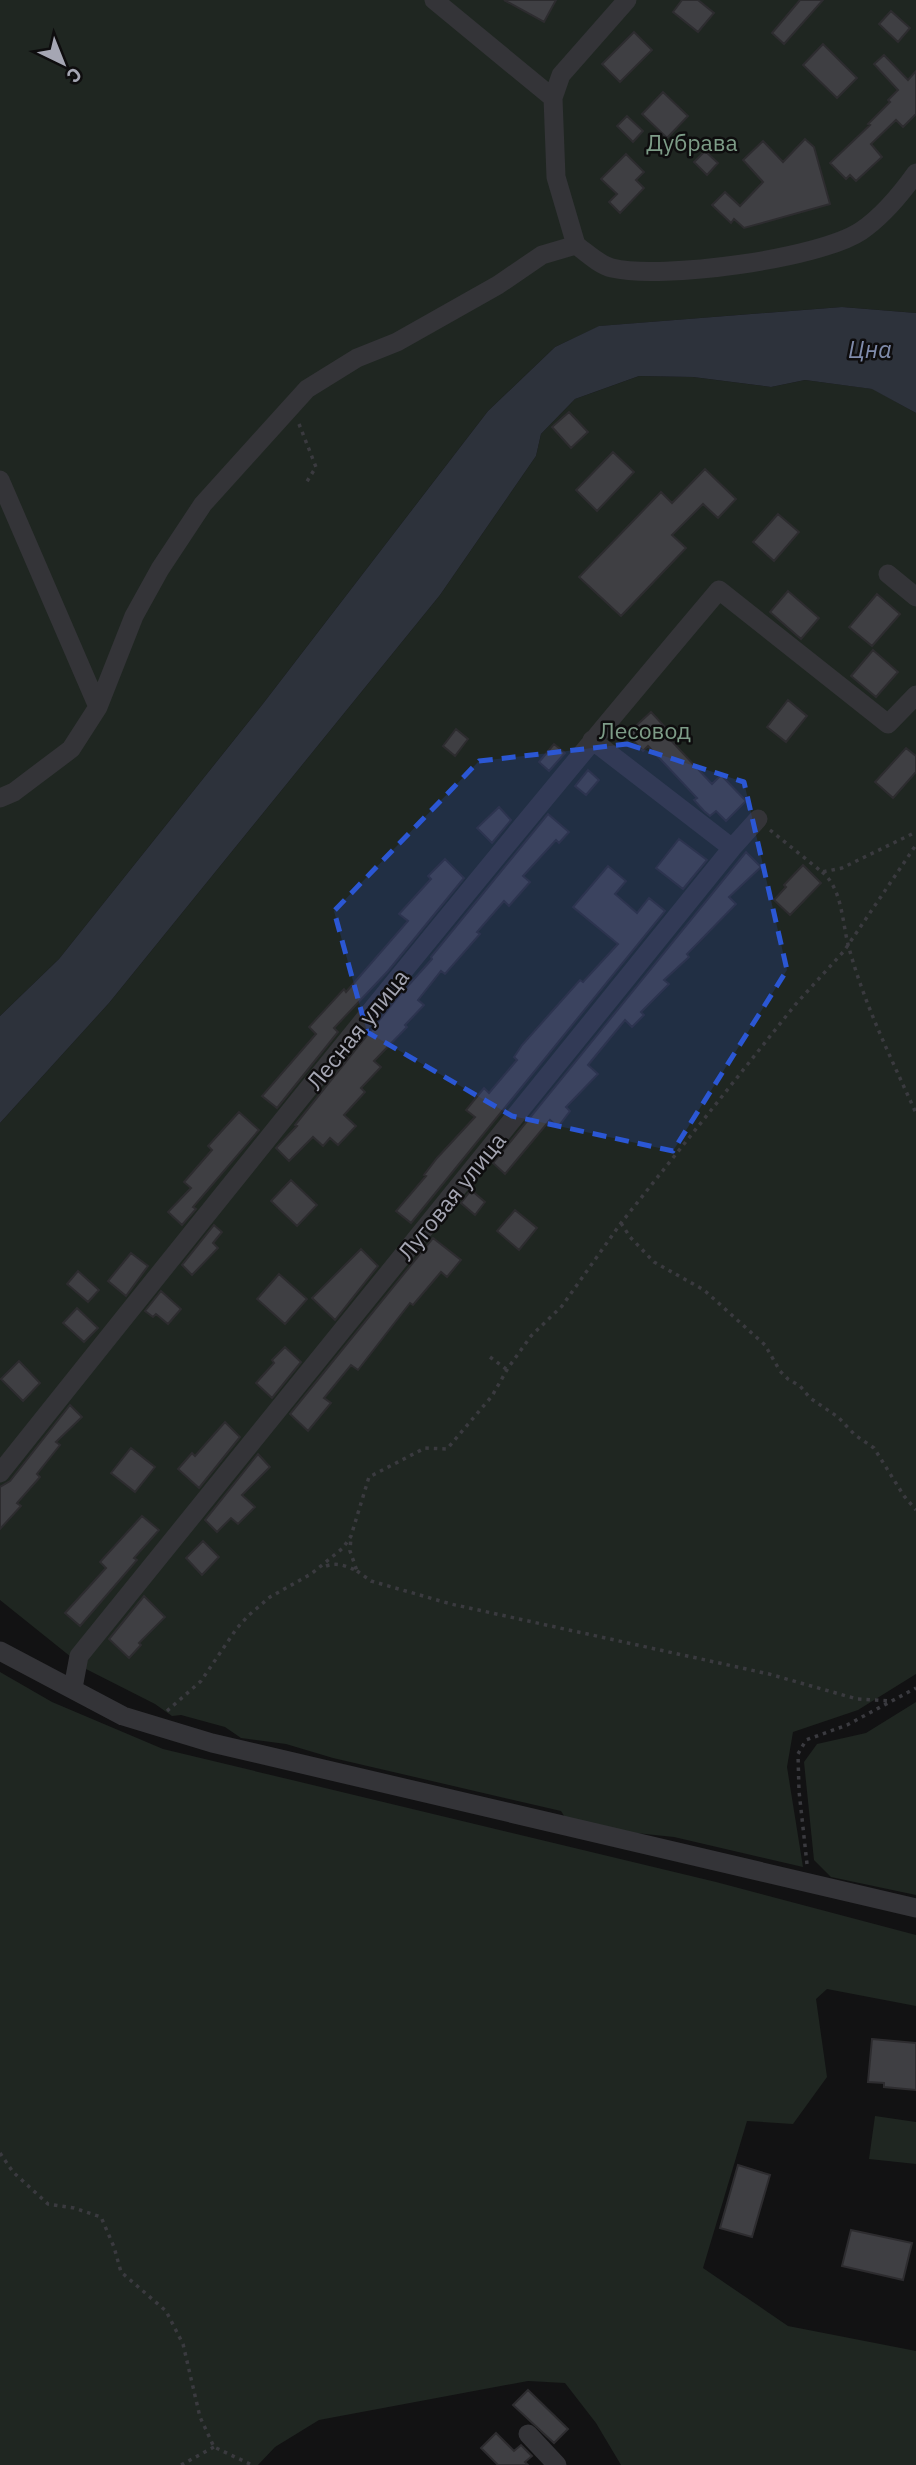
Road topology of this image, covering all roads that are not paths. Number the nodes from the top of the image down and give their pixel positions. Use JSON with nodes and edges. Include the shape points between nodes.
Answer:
{"nodes":[{"id":1,"x":434,"y":0,"type":"edge"},
{"id":2,"x":627,"y":0,"type":"edge"},
{"id":3,"x":553,"y":98,"type":"junction"},
{"id":4,"x":916,"y":173,"type":"edge"},
{"id":5,"x":576,"y":245,"type":"junction"},
{"id":6,"x":0,"y":480,"type":"edge"},
{"id":7,"x":888,"y":574,"type":"dead end"},
{"id":8,"x":916,"y":597,"type":"edge"},
{"id":9,"x":916,"y":695,"type":"edge"},
{"id":10,"x":98,"y":707,"type":"junction"},
{"id":11,"x":592,"y":740,"type":"junction"},
{"id":12,"x":0,"y":798,"type":"edge"},
{"id":13,"x":758,"y":819,"type":"road end"},
{"id":14,"x":733,"y":848,"type":"junction"},
{"id":15,"x":0,"y":1473,"type":"edge"},
{"id":16,"x":0,"y":1651,"type":"edge"},
{"id":17,"x":73,"y":1688,"type":"junction"},
{"id":18,"x":916,"y":1908,"type":"edge"},
{"id":19,"x":528,"y":2434,"type":"dead end"},
{"id":20,"x":557,"y":2465,"type":"edge"}],
"edges":[{"from":1,"to":3,"type":"street"},
{"from":2,"to":3,"type":"street","via":[[561,75]]},
{"from":3,"to":5,"type":"street","via":[[556,177]]},
{"from":4,"to":5,"type":"street","via":[[863,230],[842,242],[782,258],[660,273],[608,267]]},
{"from":5,"to":10,"type":"street","via":[[542,255],[504,282],[307,389],[203,505],[160,569],[134,616]]},
{"from":6,"to":10,"type":"street"},
{"from":7,"to":8,"type":"street"},
{"from":9,"to":11,"type":"street","name":"Лесная улица","via":[[888,724],[719,590]]},
{"from":10,"to":12,"type":"street","via":[[71,749]]},
{"from":11,"to":14,"type":"street"},
{"from":11,"to":15,"type":"street","name":"Лесная улица"},
{"from":13,"to":14,"type":"street","name":"Луговая улица"},
{"from":14,"to":17,"type":"street","name":"Луговая улица","via":[[79,1656]]},
{"from":16,"to":17,"type":"street"},
{"from":17,"to":18,"type":"street","via":[[123,1716],[212,1743]]},
{"from":19,"to":20,"type":"street"}]}
